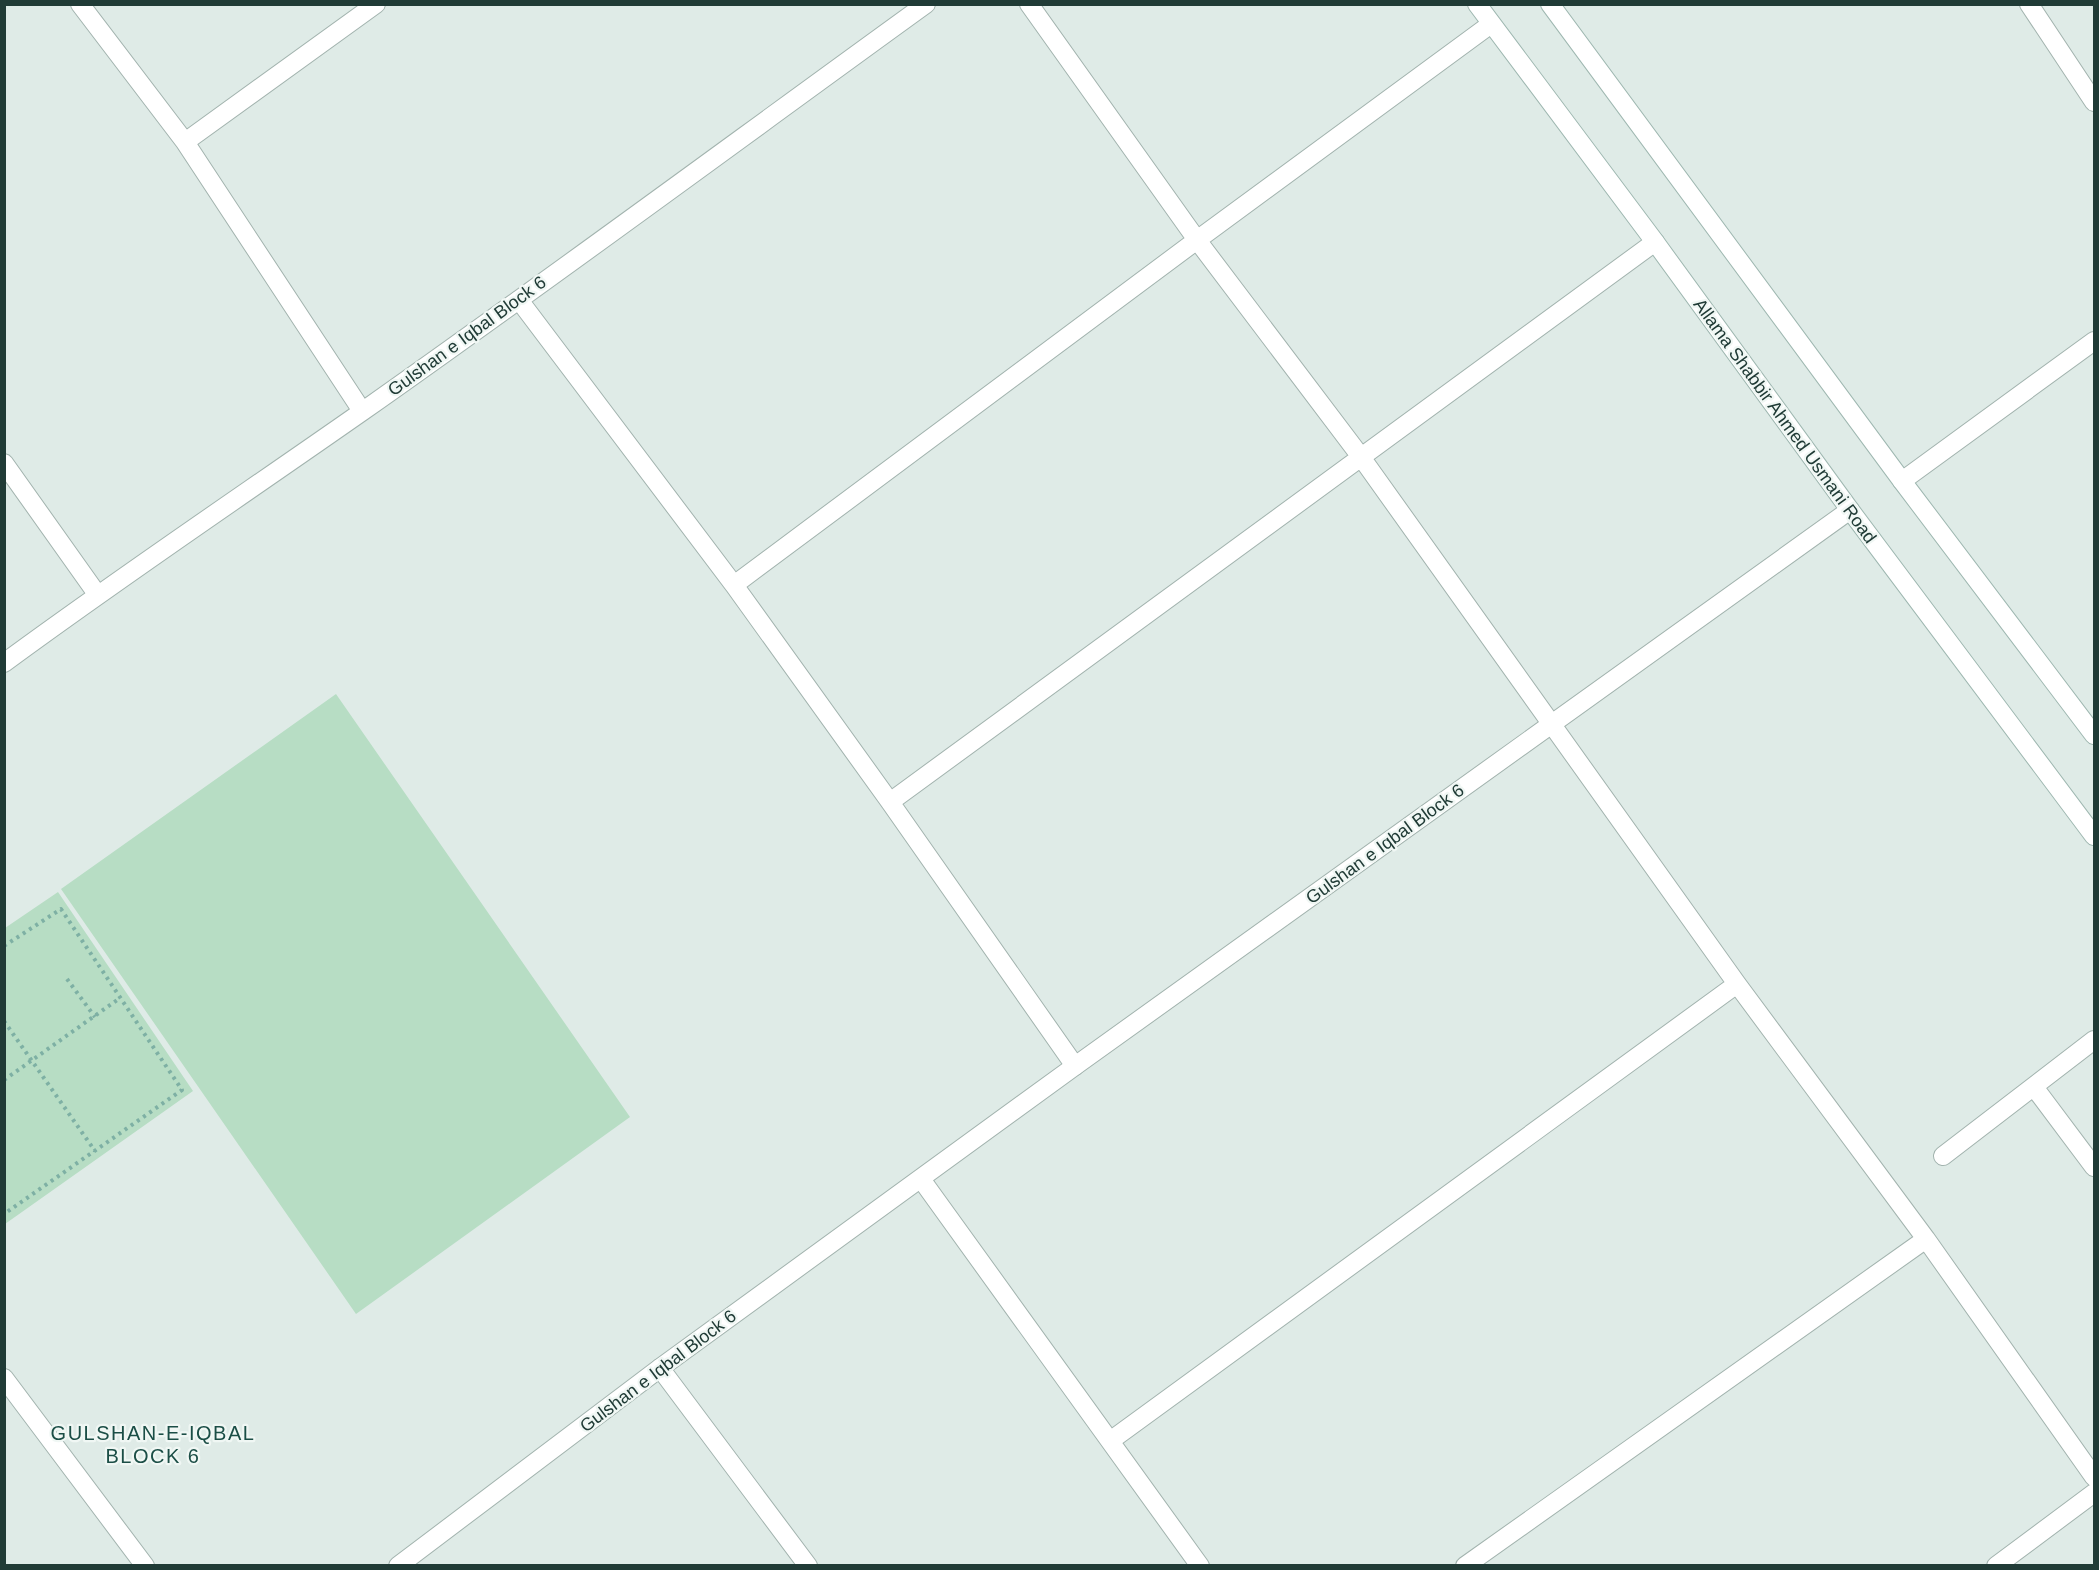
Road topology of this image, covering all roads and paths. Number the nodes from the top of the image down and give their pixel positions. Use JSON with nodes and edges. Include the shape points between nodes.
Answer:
{"nodes":[{"id":1,"x":80,"y":4,"type":"edge"},
{"id":2,"x":376,"y":4,"type":"edge"},
{"id":3,"x":926,"y":4,"type":"edge"},
{"id":4,"x":1029,"y":4,"type":"edge"},
{"id":5,"x":1477,"y":4,"type":"edge"},
{"id":6,"x":1550,"y":4,"type":"edge"},
{"id":7,"x":2029,"y":4,"type":"edge"},
{"id":8,"x":1491,"y":24,"type":"junction"},
{"id":9,"x":2094,"y":102,"type":"edge"},
{"id":10,"x":185,"y":142,"type":"junction"},
{"id":11,"x":1197,"y":240,"type":"junction"},
{"id":12,"x":1655,"y":242,"type":"junction"},
{"id":13,"x":519,"y":300,"type":"junction"},
{"id":14,"x":2094,"y":341,"type":"edge"},
{"id":15,"x":362,"y":411,"type":"junction"},
{"id":16,"x":1361,"y":457,"type":"junction"},
{"id":17,"x":4,"y":463,"type":"edge"},
{"id":18,"x":1902,"y":480,"type":"junction"},
{"id":19,"x":1850,"y":510,"type":"junction"},
{"id":20,"x":734,"y":585,"type":"junction"},
{"id":21,"x":97,"y":594,"type":"junction"},
{"id":22,"x":4,"y":663,"type":"edge"},
{"id":23,"x":1552,"y":724,"type":"junction"},
{"id":24,"x":2094,"y":735,"type":"edge"},
{"id":25,"x":890,"y":802,"type":"junction"},
{"id":26,"x":2094,"y":836,"type":"edge"},
{"id":27,"x":4,"y":946,"type":"edge"},
{"id":28,"x":67,"y":979,"type":"dead end"},
{"id":29,"x":1737,"y":984,"type":"junction"},
{"id":30,"x":120,"y":998,"type":"junction"},
{"id":31,"x":94,"y":1017,"type":"junction"},
{"id":32,"x":4,"y":1021,"type":"edge"},
{"id":33,"x":2094,"y":1040,"type":"edge"},
{"id":34,"x":1075,"y":1066,"type":"junction"},
{"id":35,"x":4,"y":1080,"type":"edge"},
{"id":36,"x":2034,"y":1087,"type":"junction"},
{"id":37,"x":95,"y":1151,"type":"dead end"},
{"id":38,"x":1943,"y":1156,"type":"dead end"},
{"id":39,"x":2094,"y":1167,"type":"edge"},
{"id":40,"x":921,"y":1179,"type":"junction"},
{"id":41,"x":4,"y":1214,"type":"edge"},
{"id":42,"x":1926,"y":1239,"type":"junction"},
{"id":43,"x":660,"y":1368,"type":"junction"},
{"id":44,"x":4,"y":1378,"type":"edge"},
{"id":45,"x":1110,"y":1441,"type":"junction"},
{"id":46,"x":2094,"y":1477,"type":"edge"},
{"id":47,"x":2094,"y":1493,"type":"edge"},
{"id":48,"x":411,"y":1562,"type":"edge"},
{"id":49,"x":145,"y":1566,"type":"edge"},
{"id":50,"x":808,"y":1566,"type":"edge"},
{"id":51,"x":1200,"y":1566,"type":"edge"},
{"id":52,"x":1465,"y":1566,"type":"edge"},
{"id":53,"x":1996,"y":1566,"type":"edge"}],
"edges":[{"from":1,"to":10,"type":"street"},
{"from":2,"to":10,"type":"street"},
{"from":3,"to":13,"type":"street","name":"Gulshan e Iqbal Block 6"},
{"from":4,"to":11,"type":"street"},
{"from":5,"to":8,"type":"street","name":"Allama Shabbir Ahmed Usmani Road"},
{"from":6,"to":18,"type":"street"},
{"from":7,"to":9,"type":"street"},
{"from":8,"to":11,"type":"street"},
{"from":8,"to":12,"type":"street","name":"Allama Shabbir Ahmed Usmani Road"},
{"from":10,"to":15,"type":"street"},
{"from":11,"to":16,"type":"street"},
{"from":11,"to":20,"type":"street"},
{"from":12,"to":16,"type":"street"},
{"from":12,"to":19,"type":"street","name":"Allama Shabbir Ahmed Usmani Road"},
{"from":13,"to":15,"type":"street","name":"Gulshan e Iqbal Block 6"},
{"from":13,"to":20,"type":"street"},
{"from":14,"to":18,"type":"street"},
{"from":15,"to":21,"type":"street","name":"Gulshan e Iqbal Block 6"},
{"from":16,"to":23,"type":"street"},
{"from":16,"to":25,"type":"street"},
{"from":17,"to":21,"type":"street"},
{"from":18,"to":24,"type":"street"},
{"from":19,"to":23,"type":"street","name":"Gulshan e Iqbal Block 6"},
{"from":19,"to":26,"type":"street","name":"Allama Shabbir Ahmed Usmani Road"},
{"from":20,"to":25,"type":"street"},
{"from":21,"to":22,"type":"street","name":"Gulshan e Iqbal Block 6"},
{"from":23,"to":29,"type":"street"},
{"from":23,"to":34,"type":"street","name":"Gulshan e Iqbal Block 6"},
{"from":25,"to":34,"type":"street"},
{"from":27,"to":30,"type":"path","via":[[61,909]]},
{"from":28,"to":31,"type":"path"},
{"from":29,"to":42,"type":"street"},
{"from":29,"to":45,"type":"street"},
{"from":30,"to":31,"type":"path"},
{"from":30,"to":41,"type":"path","via":[[182,1090]]},
{"from":31,"to":35,"type":"path"},
{"from":32,"to":37,"type":"path"},
{"from":33,"to":36,"type":"street"},
{"from":34,"to":40,"type":"street","name":"Gulshan e Iqbal Block 6"},
{"from":36,"to":38,"type":"street"},
{"from":36,"to":39,"type":"street"},
{"from":40,"to":43,"type":"street","name":"Gulshan e Iqbal Block 6"},
{"from":40,"to":45,"type":"street"},
{"from":42,"to":46,"type":"street"},
{"from":42,"to":52,"type":"street"},
{"from":43,"to":48,"type":"street","name":"Gulshan e Iqbal Block 6"},
{"from":43,"to":50,"type":"street"},
{"from":44,"to":49,"type":"street"},
{"from":45,"to":51,"type":"street"},
{"from":47,"to":53,"type":"street"}]}
